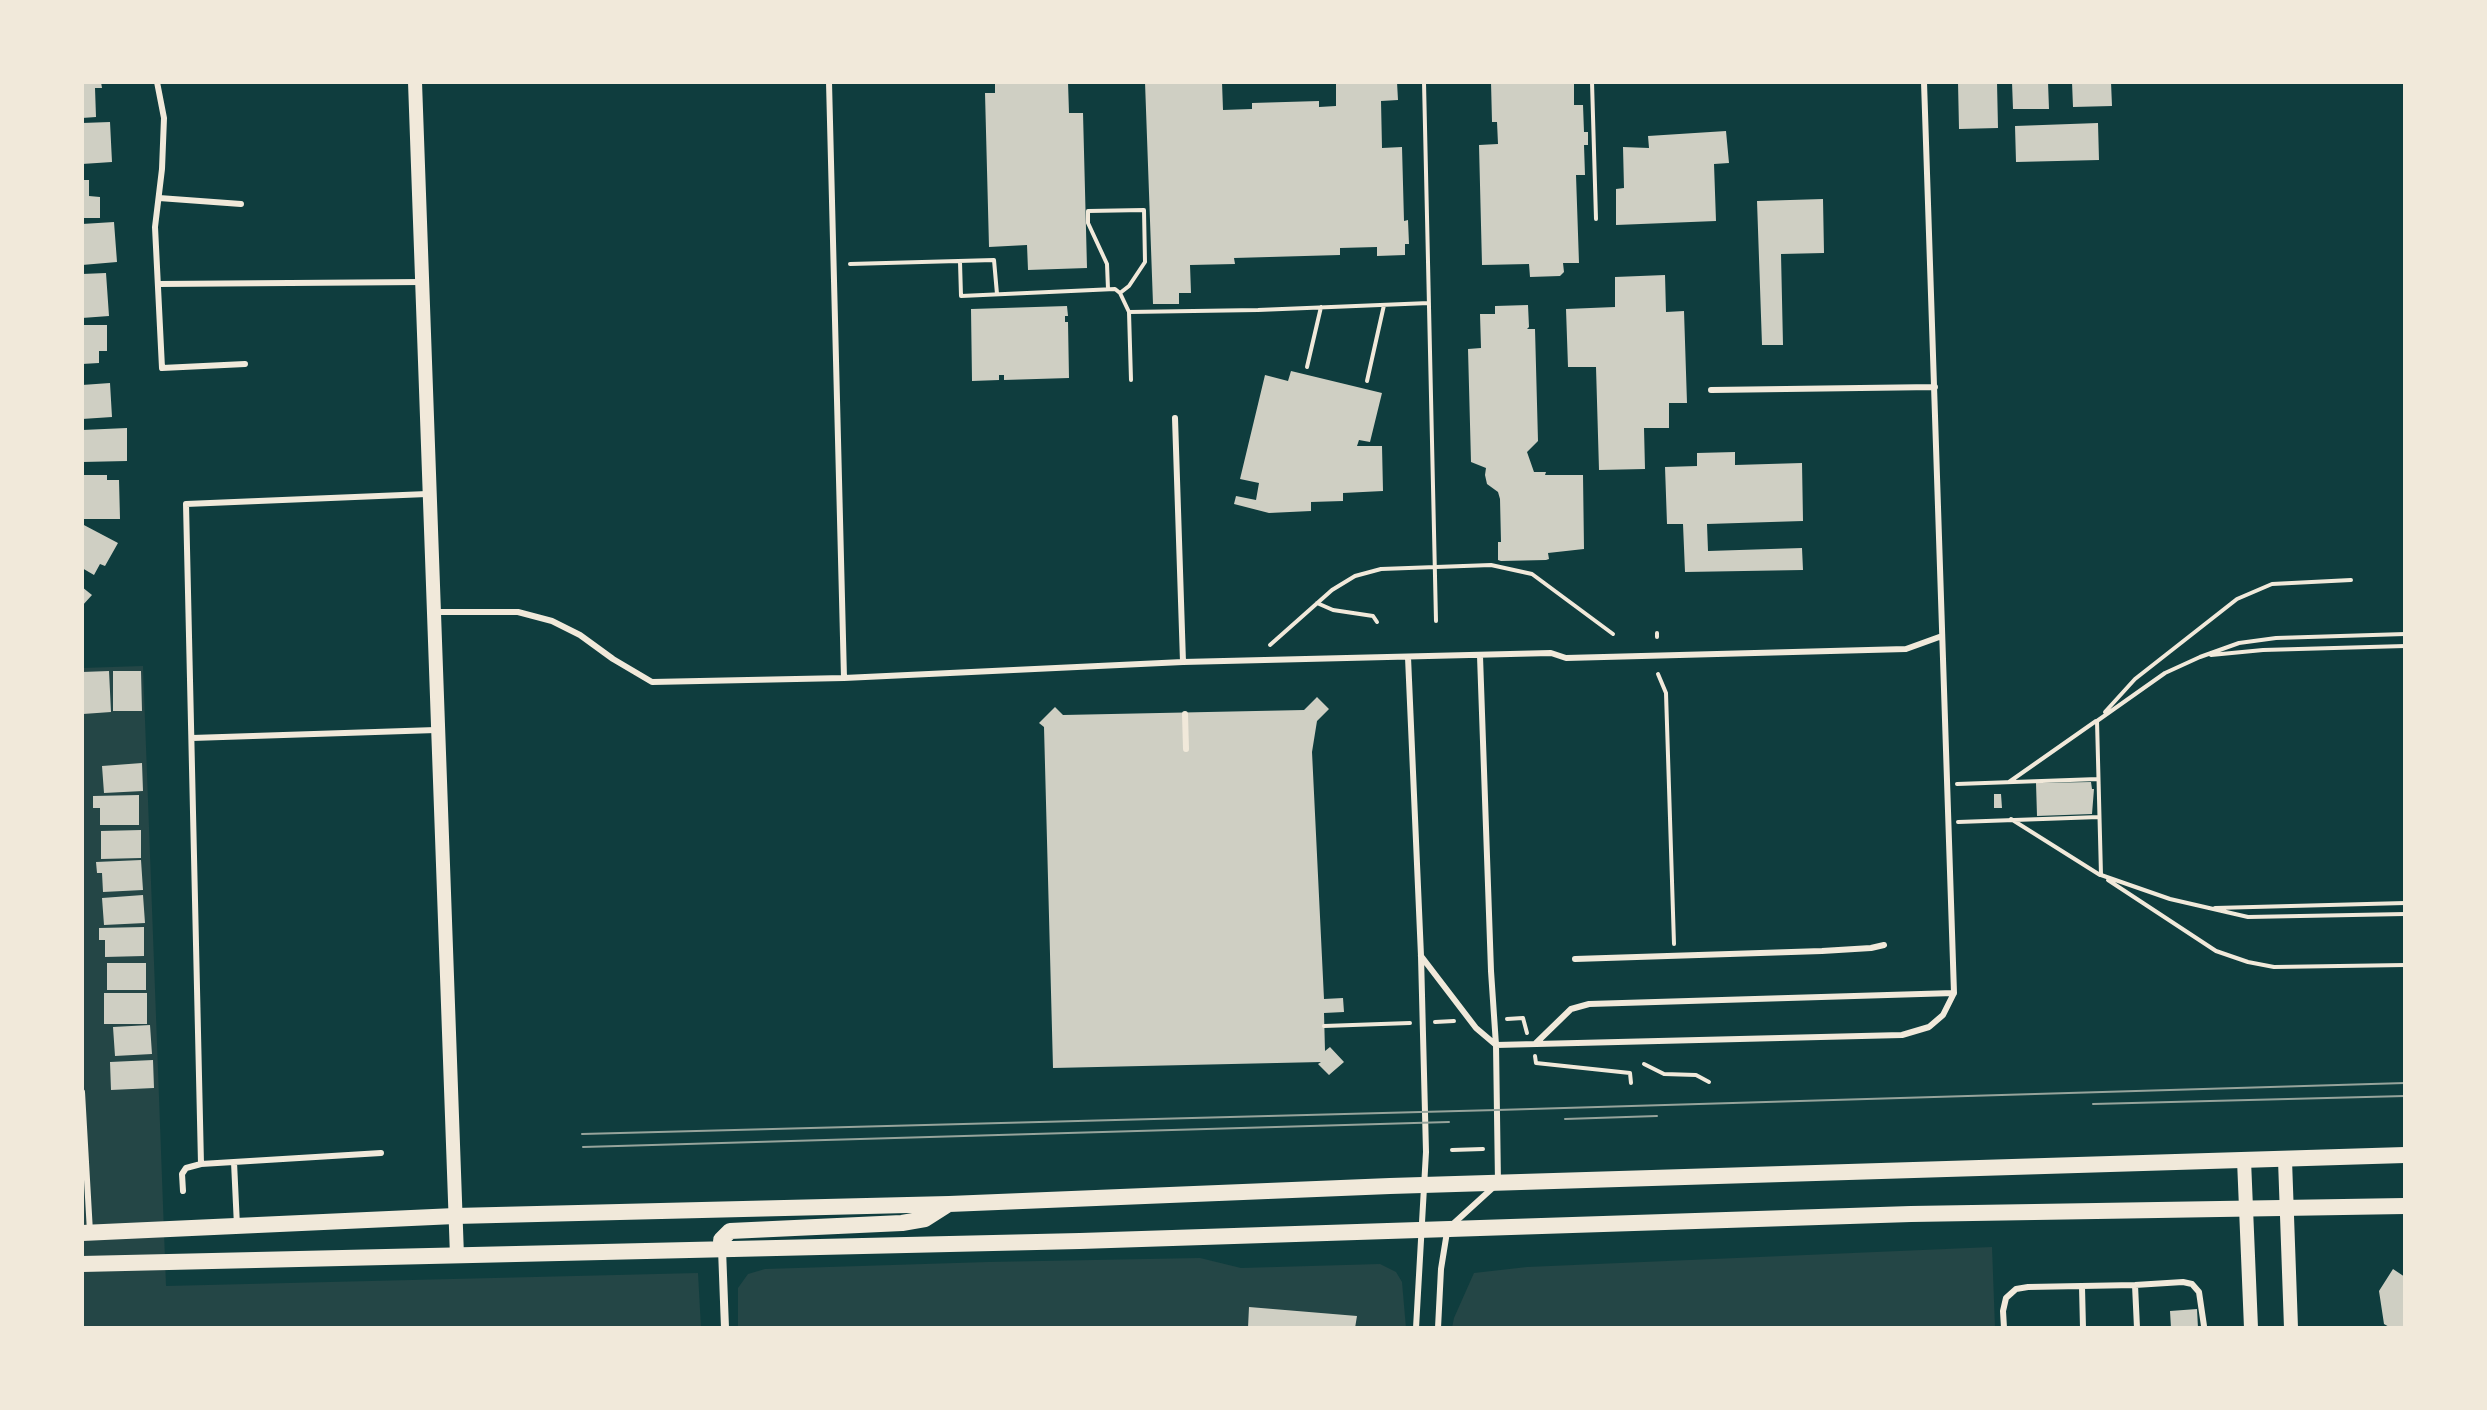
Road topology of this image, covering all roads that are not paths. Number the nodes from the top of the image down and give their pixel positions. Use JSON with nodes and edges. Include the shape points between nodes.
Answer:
{"nodes":[{"id":1,"x":157,"y":82,"type":"edge"},
{"id":2,"x":415,"y":82,"type":"edge"},
{"id":3,"x":829,"y":82,"type":"edge"},
{"id":4,"x":1924,"y":82,"type":"edge"},
{"id":5,"x":159,"y":198,"type":"junction"},
{"id":6,"x":241,"y":204,"type":"dead end"},
{"id":7,"x":423,"y":282,"type":"junction"},
{"id":8,"x":158,"y":284,"type":"junction"},
{"id":9,"x":245,"y":364,"type":"dead end"},
{"id":10,"x":1935,"y":387,"type":"junction"},
{"id":11,"x":1711,"y":390,"type":"dead end"},
{"id":12,"x":1175,"y":418,"type":"dead end"},
{"id":13,"x":431,"y":493,"type":"junction"},
{"id":14,"x":435,"y":612,"type":"junction"},
{"id":15,"x":1942,"y":636,"type":"junction"},
{"id":16,"x":1480,"y":656,"type":"junction"},
{"id":17,"x":1408,"y":657,"type":"junction"},
{"id":18,"x":1183,"y":662,"type":"junction"},
{"id":19,"x":844,"y":678,"type":"junction"},
{"id":20,"x":1185,"y":714,"type":"dead end"},
{"id":21,"x":440,"y":729,"type":"junction"},
{"id":22,"x":192,"y":738,"type":"junction"},
{"id":23,"x":1186,"y":749,"type":"dead end"},
{"id":24,"x":1884,"y":945,"type":"dead end"},
{"id":25,"x":1421,"y":956,"type":"junction"},
{"id":26,"x":1575,"y":959,"type":"dead end"},
{"id":27,"x":1954,"y":993,"type":"junction"},
{"id":28,"x":1535,"y":1044,"type":"junction"},
{"id":29,"x":1496,"y":1045,"type":"junction"},
{"id":30,"x":82,"y":1092,"type":"edge"},
{"id":31,"x":381,"y":1153,"type":"dead end"},
{"id":32,"x":2405,"y":1155,"type":"edge"},
{"id":33,"x":2244,"y":1160,"type":"junction"},
{"id":34,"x":2285,"y":1160,"type":"junction"},
{"id":35,"x":234,"y":1162,"type":"junction"},
{"id":36,"x":201,"y":1164,"type":"junction"},
{"id":37,"x":1498,"y":1183,"type":"junction"},
{"id":38,"x":1424,"y":1186,"type":"junction"},
{"id":39,"x":183,"y":1191,"type":"dead end"},
{"id":40,"x":949,"y":1204,"type":"junction"},
{"id":41,"x":2405,"y":1206,"type":"edge"},
{"id":42,"x":2287,"y":1209,"type":"junction"},
{"id":43,"x":2247,"y":1210,"type":"junction"},
{"id":44,"x":455,"y":1216,"type":"junction"},
{"id":45,"x":237,"y":1226,"type":"junction"},
{"id":46,"x":1448,"y":1229,"type":"junction"},
{"id":47,"x":1420,"y":1230,"type":"junction"},
{"id":48,"x":86,"y":1233,"type":"edge"},
{"id":49,"x":722,"y":1249,"type":"junction"},
{"id":50,"x":457,"y":1256,"type":"junction"},
{"id":51,"x":82,"y":1264,"type":"edge"},
{"id":52,"x":2135,"y":1285,"type":"junction"},
{"id":53,"x":2082,"y":1287,"type":"junction"},
{"id":54,"x":2204,"y":1326,"type":"dead end"},
{"id":55,"x":725,"y":1328,"type":"edge"},
{"id":56,"x":1416,"y":1328,"type":"edge"},
{"id":57,"x":1438,"y":1328,"type":"edge"},
{"id":58,"x":2004,"y":1328,"type":"edge"},
{"id":59,"x":2083,"y":1328,"type":"edge"},
{"id":60,"x":2137,"y":1328,"type":"edge"},
{"id":61,"x":2251,"y":1328,"type":"edge"},
{"id":62,"x":2291,"y":1328,"type":"edge"}],
"edges":[{"from":1,"to":5,"type":"lane","via":[[164,118]]},
{"from":2,"to":7,"type":"street"},
{"from":3,"to":19,"type":"lane"},
{"from":4,"to":10,"type":"lane"},
{"from":5,"to":6,"type":"lane"},
{"from":5,"to":8,"type":"lane"},
{"from":7,"to":8,"type":"lane"},
{"from":7,"to":13,"type":"street"},
{"from":8,"to":9,"type":"lane","via":[[162,368]]},
{"from":10,"to":11,"type":"lane"},
{"from":10,"to":15,"type":"lane"},
{"from":12,"to":18,"type":"lane"},
{"from":13,"to":14,"type":"street"},
{"from":13,"to":22,"type":"lane","via":[[186,504]]},
{"from":14,"to":19,"type":"lane","via":[[518,612],[552,621],[652,682]]},
{"from":14,"to":21,"type":"street"},
{"from":15,"to":16,"type":"lane","via":[[1906,649]]},
{"from":15,"to":27,"type":"lane"},
{"from":16,"to":17,"type":"lane"},
{"from":16,"to":29,"type":"lane"},
{"from":17,"to":18,"type":"lane"},
{"from":17,"to":25,"type":"lane"},
{"from":18,"to":19,"type":"lane"},
{"from":20,"to":23,"type":"lane"},
{"from":21,"to":22,"type":"lane"},
{"from":21,"to":44,"type":"street"},
{"from":22,"to":36,"type":"lane"},
{"from":24,"to":26,"type":"lane"},
{"from":25,"to":29,"type":"lane","via":[[1476,1028]]},
{"from":25,"to":38,"type":"lane"},
{"from":27,"to":28,"type":"lane","via":[[1589,1004],[1571,1009]]},
{"from":27,"to":28,"type":"lane","via":[[1943,1015],[1929,1027],[1902,1035]]},
{"from":28,"to":29,"type":"lane"},
{"from":29,"to":37,"type":"lane"},
{"from":30,"to":48,"type":"lane"},
{"from":31,"to":35,"type":"lane"},
{"from":32,"to":34,"type":"main road"},
{"from":33,"to":34,"type":"main road"},
{"from":33,"to":37,"type":"main road"},
{"from":33,"to":43,"type":"street"},
{"from":34,"to":42,"type":"street"},
{"from":35,"to":36,"type":"lane"},
{"from":35,"to":45,"type":"lane"},
{"from":36,"to":39,"type":"lane","via":[[186,1168]]},
{"from":37,"to":38,"type":"main road"},
{"from":37,"to":46,"type":"lane"},
{"from":38,"to":40,"type":"main road"},
{"from":38,"to":47,"type":"lane"},
{"from":40,"to":44,"type":"main road"},
{"from":40,"to":49,"type":"main road","via":[[925,1219],[902,1223],[730,1231],[721,1240]]},
{"from":41,"to":42,"type":"main road"},
{"from":42,"to":43,"type":"main road"},
{"from":42,"to":62,"type":"street"},
{"from":43,"to":46,"type":"main road"},
{"from":43,"to":61,"type":"street"},
{"from":44,"to":45,"type":"main road"},
{"from":44,"to":50,"type":"street"},
{"from":45,"to":48,"type":"main road"},
{"from":46,"to":47,"type":"main road"},
{"from":46,"to":57,"type":"lane"},
{"from":47,"to":49,"type":"main road"},
{"from":47,"to":56,"type":"lane"},
{"from":49,"to":50,"type":"main road"},
{"from":49,"to":55,"type":"street"},
{"from":50,"to":51,"type":"main road"},
{"from":52,"to":53,"type":"lane"},
{"from":52,"to":54,"type":"lane","via":[[2192,1284],[2199,1292]]},
{"from":52,"to":60,"type":"lane"},
{"from":53,"to":58,"type":"lane","via":[[2016,1289],[2006,1298]]},
{"from":53,"to":59,"type":"lane"}]}
